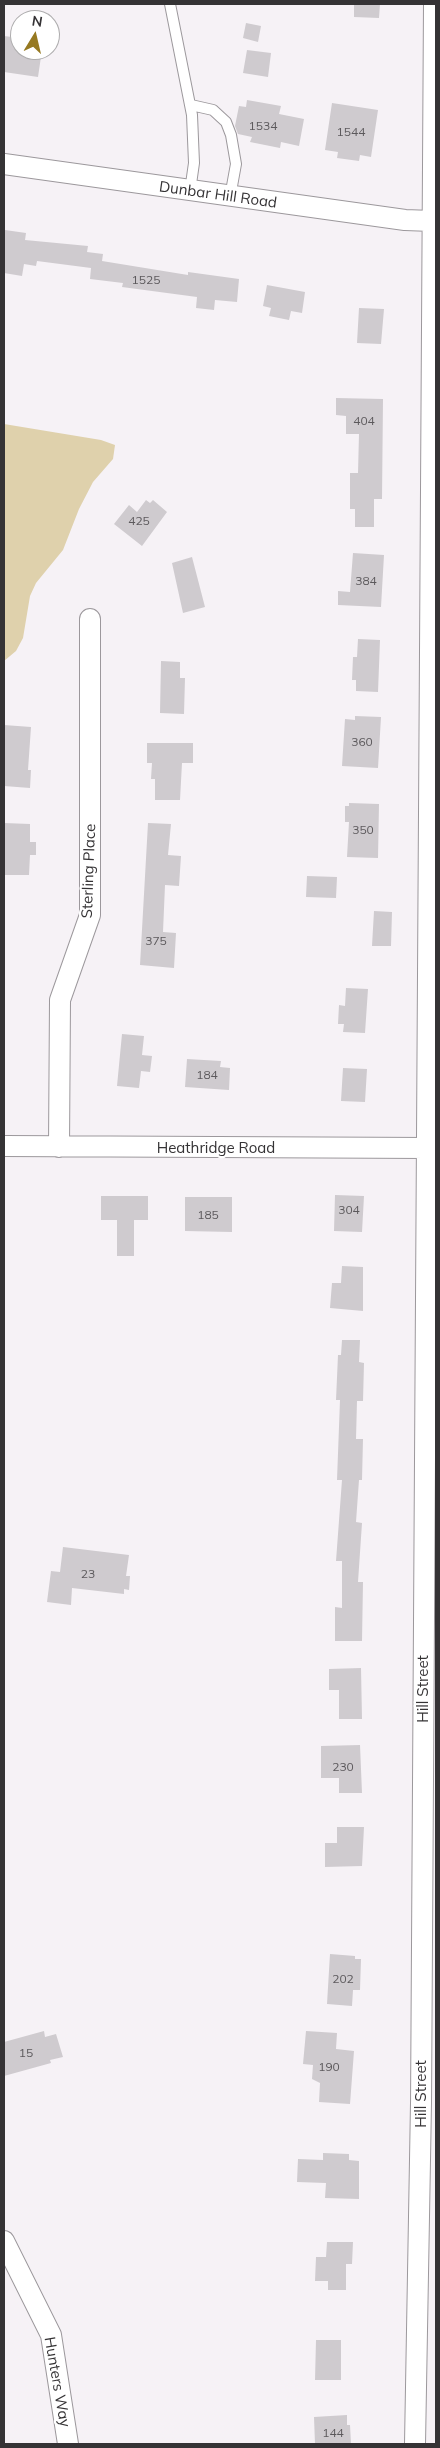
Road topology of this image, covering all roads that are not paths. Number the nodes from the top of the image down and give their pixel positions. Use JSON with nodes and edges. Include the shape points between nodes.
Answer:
{"nodes":[{"id":1,"x":170,"y":4,"type":"edge"},
{"id":2,"x":434,"y":4,"type":"edge"},
{"id":3,"x":435,"y":43,"type":"edge"},
{"id":4,"x":191,"y":105,"type":"junction"},
{"id":5,"x":4,"y":164,"type":"edge"},
{"id":6,"x":190,"y":191,"type":"junction"},
{"id":7,"x":230,"y":197,"type":"junction"},
{"id":8,"x":432,"y":221,"type":"junction"},
{"id":9,"x":90,"y":619,"type":"dead end"},
{"id":10,"x":4,"y":1146,"type":"edge"},
{"id":11,"x":59,"y":1147,"type":"junction"},
{"id":12,"x":428,"y":1148,"type":"junction"},
{"id":13,"x":4,"y":2241,"type":"edge"},
{"id":14,"x":68,"y":2444,"type":"edge"},
{"id":15,"x":416,"y":2444,"type":"edge"}],
"edges":[{"from":1,"to":4,"type":"lane"},
{"from":2,"to":3,"type":"street","name":"Hill Street"},
{"from":3,"to":8,"type":"street","name":"Hill Street"},
{"from":4,"to":6,"type":"lane","via":[[194,164]]},
{"from":4,"to":7,"type":"lane","via":[[213,110],[226,122],[236,164]]},
{"from":5,"to":6,"type":"street","name":"Dunbar Hill Road"},
{"from":6,"to":7,"type":"street","name":"Dunbar Hill Road"},
{"from":7,"to":8,"type":"street","name":"Dunbar Hill Road"},
{"from":8,"to":12,"type":"street","name":"Hill Street"},
{"from":9,"to":11,"type":"street","name":"Sterling Place","via":[[90,915],[60,1000]]},
{"from":10,"to":11,"type":"street","name":"Heathridge Road"},
{"from":11,"to":12,"type":"street","name":"Heathridge Road"},
{"from":12,"to":15,"type":"street","name":"Hill Street"},
{"from":13,"to":14,"type":"street","name":"Hunters Way","via":[[51,2334]]}]}
